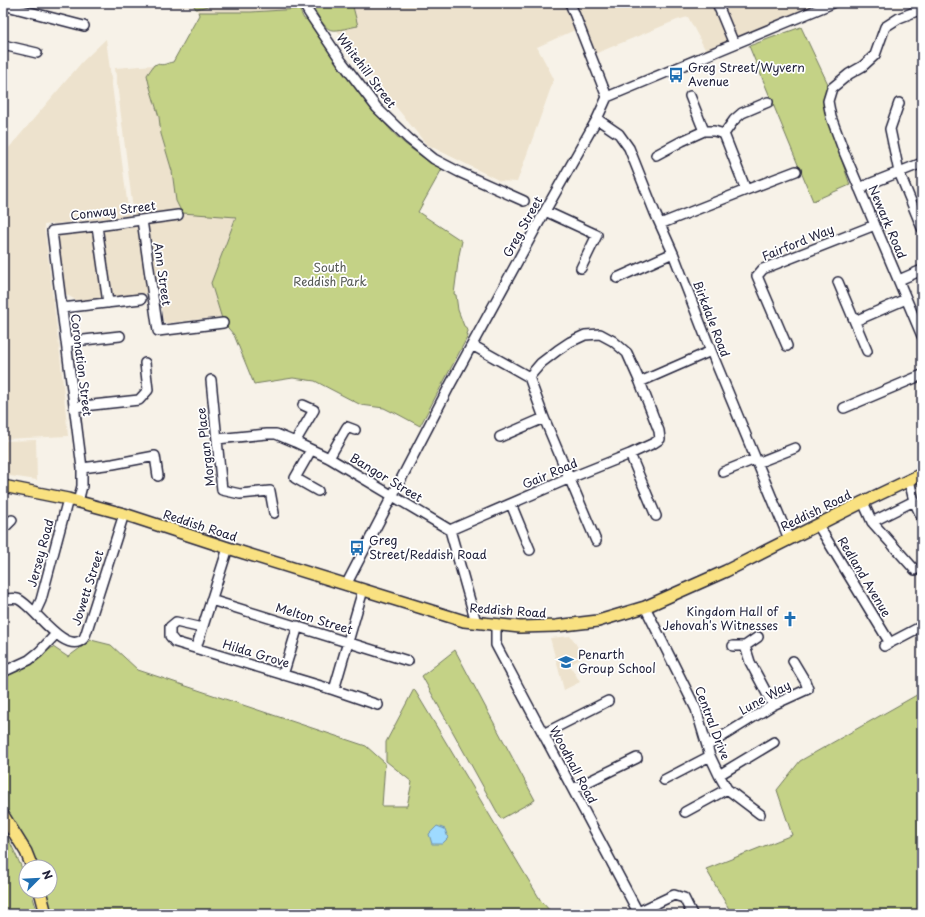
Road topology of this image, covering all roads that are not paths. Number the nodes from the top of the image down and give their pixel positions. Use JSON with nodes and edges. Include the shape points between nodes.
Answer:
{"nodes":[{"id":1,"x":303,"y":3,"type":"edge"},
{"id":2,"x":570,"y":3,"type":"edge"},
{"id":3,"x":717,"y":3,"type":"edge"},
{"id":4,"x":833,"y":3,"type":"edge"},
{"id":5,"x":3,"y":5,"type":"edge"},
{"id":6,"x":922,"y":9,"type":"edge"},
{"id":7,"x":84,"y":26,"type":"dead end"},
{"id":8,"x":734,"y":44,"type":"junction"},
{"id":9,"x":3,"y":45,"type":"edge"},
{"id":10,"x":37,"y":53,"type":"dead end"},
{"id":11,"x":690,"y":96,"type":"dead end"},
{"id":12,"x":607,"y":97,"type":"junction"},
{"id":13,"x":768,"y":102,"type":"dead end"},
{"id":14,"x":899,"y":103,"type":"dead end"},
{"id":15,"x":597,"y":119,"type":"junction"},
{"id":16,"x":704,"y":131,"type":"junction"},
{"id":17,"x":724,"y":134,"type":"junction"},
{"id":18,"x":656,"y":155,"type":"dead end"},
{"id":19,"x":922,"y":163,"type":"edge"},
{"id":20,"x":796,"y":171,"type":"dead end"},
{"id":21,"x":899,"y":172,"type":"junction"},
{"id":22,"x":859,"y":188,"type":"junction"},
{"id":23,"x":746,"y":190,"type":"junction"},
{"id":24,"x":524,"y":201,"type":"dead end"},
{"id":25,"x":545,"y":211,"type":"junction"},
{"id":26,"x":178,"y":215,"type":"dead end"},
{"id":27,"x":142,"y":220,"type":"junction"},
{"id":28,"x":660,"y":224,"type":"junction"},
{"id":29,"x":875,"y":225,"type":"junction"},
{"id":30,"x":97,"y":226,"type":"junction"},
{"id":31,"x":922,"y":228,"type":"edge"},
{"id":32,"x":52,"y":231,"type":"joint"},
{"id":33,"x":673,"y":253,"type":"junction"},
{"id":34,"x":580,"y":268,"type":"dead end"},
{"id":35,"x":922,"y":270,"type":"edge"},
{"id":36,"x":617,"y":278,"type":"dead end"},
{"id":37,"x":899,"y":280,"type":"junction"},
{"id":38,"x":838,"y":282,"type":"dead end"},
{"id":39,"x":141,"y":299,"type":"dead end"},
{"id":40,"x":906,"y":300,"type":"junction"},
{"id":41,"x":108,"y":303,"type":"junction"},
{"id":42,"x":62,"y":308,"type":"junction"},
{"id":43,"x":855,"y":321,"type":"junction"},
{"id":44,"x":223,"y":324,"type":"dead end"},
{"id":45,"x":120,"y":336,"type":"dead end"},
{"id":46,"x":922,"y":336,"type":"edge"},
{"id":47,"x":66,"y":342,"type":"junction"},
{"id":48,"x":472,"y":345,"type":"junction"},
{"id":49,"x":787,"y":346,"type":"dead end"},
{"id":50,"x":867,"y":351,"type":"dead end"},
{"id":51,"x":711,"y":352,"type":"junction"},
{"id":52,"x":145,"y":363,"type":"dead end"},
{"id":53,"x":922,"y":374,"type":"edge"},
{"id":54,"x":529,"y":377,"type":"junction"},
{"id":55,"x":211,"y":380,"type":"dead end"},
{"id":56,"x":640,"y":382,"type":"junction"},
{"id":57,"x":303,"y":405,"type":"dead end"},
{"id":58,"x":74,"y":408,"type":"junction"},
{"id":59,"x":844,"y":408,"type":"dead end"},
{"id":60,"x":544,"y":418,"type":"junction"},
{"id":61,"x":355,"y":430,"type":"dead end"},
{"id":62,"x":500,"y":437,"type":"dead end"},
{"id":63,"x":217,"y":439,"type":"junction"},
{"id":64,"x":295,"y":442,"type":"junction"},
{"id":65,"x":795,"y":448,"type":"dead end"},
{"id":66,"x":311,"y":450,"type":"junction"},
{"id":67,"x":630,"y":454,"type":"junction"},
{"id":68,"x":329,"y":458,"type":"junction"},
{"id":69,"x":756,"y":461,"type":"junction"},
{"id":70,"x":82,"y":468,"type":"junction"},
{"id":71,"x":723,"y":472,"type":"dead end"},
{"id":72,"x":922,"y":474,"type":"edge"},
{"id":73,"x":158,"y":476,"type":"dead end"},
{"id":74,"x":570,"y":478,"type":"junction"},
{"id":75,"x":909,"y":480,"type":"junction"},
{"id":76,"x":3,"y":486,"type":"edge"},
{"id":77,"x":318,"y":491,"type":"dead end"},
{"id":78,"x":392,"y":496,"type":"junction"},
{"id":79,"x":73,"y":501,"type":"junction"},
{"id":80,"x":914,"y":501,"type":"junction"},
{"id":81,"x":863,"y":502,"type":"junction"},
{"id":82,"x":511,"y":504,"type":"junction"},
{"id":83,"x":274,"y":513,"type":"dead end"},
{"id":84,"x":124,"y":514,"type":"junction"},
{"id":85,"x":656,"y":516,"type":"dead end"},
{"id":86,"x":922,"y":518,"type":"edge"},
{"id":87,"x":12,"y":520,"type":"dead end"},
{"id":88,"x":872,"y":522,"type":"junction"},
{"id":89,"x":818,"y":525,"type":"junction"},
{"id":90,"x":3,"y":526,"type":"edge"},
{"id":91,"x":450,"y":530,"type":"junction"},
{"id":92,"x":789,"y":539,"type":"junction"},
{"id":93,"x":596,"y":541,"type":"dead end"},
{"id":94,"x":228,"y":548,"type":"junction"},
{"id":95,"x":530,"y":550,"type":"dead end"},
{"id":96,"x":915,"y":570,"type":"dead end"},
{"id":97,"x":346,"y":585,"type":"junction"},
{"id":98,"x":363,"y":590,"type":"junction"},
{"id":99,"x":3,"y":599,"type":"edge"},
{"id":100,"x":211,"y":600,"type":"junction"},
{"id":101,"x":645,"y":607,"type":"junction"},
{"id":102,"x":35,"y":613,"type":"junction"},
{"id":103,"x":476,"y":622,"type":"junction"},
{"id":104,"x":496,"y":624,"type":"junction"},
{"id":105,"x":298,"y":626,"type":"junction"},
{"id":106,"x":922,"y":626,"type":"edge"},
{"id":107,"x":202,"y":628,"type":"junction"},
{"id":108,"x":56,"y":634,"type":"junction"},
{"id":109,"x":758,"y":637,"type":"dead end"},
{"id":110,"x":348,"y":642,"type":"junction"},
{"id":111,"x":733,"y":646,"type":"dead end"},
{"id":112,"x":745,"y":646,"type":"junction"},
{"id":113,"x":196,"y":648,"type":"junction"},
{"id":114,"x":408,"y":661,"type":"dead end"},
{"id":115,"x":793,"y":661,"type":"dead end"},
{"id":116,"x":3,"y":672,"type":"edge"},
{"id":117,"x":283,"y":675,"type":"junction"},
{"id":118,"x":334,"y":690,"type":"junction"},
{"id":119,"x":608,"y":701,"type":"dead end"},
{"id":120,"x":378,"y":705,"type":"dead end"},
{"id":121,"x":773,"y":705,"type":"junction"},
{"id":122,"x":543,"y":734,"type":"junction"},
{"id":123,"x":774,"y":742,"type":"dead end"},
{"id":124,"x":707,"y":746,"type":"junction"},
{"id":125,"x":710,"y":756,"type":"junction"},
{"id":126,"x":638,"y":758,"type":"dead end"},
{"id":127,"x":719,"y":775,"type":"junction"},
{"id":128,"x":664,"y":780,"type":"dead end"},
{"id":129,"x":728,"y":789,"type":"junction"},
{"id":130,"x":573,"y":790,"type":"junction"},
{"id":131,"x":685,"y":812,"type":"dead end"},
{"id":132,"x":3,"y":814,"type":"edge"},
{"id":133,"x":760,"y":814,"type":"dead end"},
{"id":134,"x":29,"y":859,"type":"edge"},
{"id":135,"x":42,"y":899,"type":"edge"},
{"id":136,"x":639,"y":913,"type":"edge"},
{"id":137,"x":46,"y":914,"type":"edge"},
{"id":138,"x":692,"y":914,"type":"edge"}],
"edges":[{"from":1,"to":24,"type":"street","name":"Whitehill Street","via":[[342,62],[377,108],[409,139],[458,172]]},
{"from":2,"to":12,"type":"street"},
{"from":3,"to":8,"type":"street"},
{"from":4,"to":8,"type":"street"},
{"from":5,"to":7,"type":"street"},
{"from":6,"to":22,"type":"street","name":"Newark Road","via":[[885,27],[875,55],[832,88],[828,101],[831,117]]},
{"from":8,"to":12,"type":"street"},
{"from":9,"to":10,"type":"street"},
{"from":11,"to":16,"type":"street"},
{"from":12,"to":15,"type":"street","name":"Greg Street"},
{"from":13,"to":17,"type":"street","via":[[742,114]]},
{"from":14,"to":21,"type":"street","via":[[890,129]]},
{"from":15,"to":25,"type":"street","name":"Greg Street"},
{"from":15,"to":28,"type":"street","name":"Birkdale Road","via":[[619,134],[629,148]]},
{"from":16,"to":17,"type":"street"},
{"from":16,"to":18,"type":"street"},
{"from":17,"to":23,"type":"street"},
{"from":19,"to":21,"type":"street"},
{"from":20,"to":23,"type":"street"},
{"from":21,"to":22,"type":"street"},
{"from":21,"to":31,"type":"street"},
{"from":22,"to":29,"type":"street","name":"Newark Road"},
{"from":23,"to":28,"type":"street"},
{"from":25,"to":34,"type":"street","via":[[597,235]]},
{"from":25,"to":48,"type":"street","name":"Greg Street"},
{"from":26,"to":27,"type":"street","name":"Conway Street"},
{"from":27,"to":30,"type":"street","name":"Conway Street"},
{"from":27,"to":44,"type":"street","name":"Ann Street","via":[[158,331]]},
{"from":28,"to":33,"type":"street","name":"Birkdale Road"},
{"from":29,"to":37,"type":"street","name":"Newark Road"},
{"from":29,"to":49,"type":"street","name":"Fairford Way","via":[[763,269],[757,276]]},
{"from":30,"to":32,"type":"street","name":"Conway Street"},
{"from":30,"to":41,"type":"street"},
{"from":32,"to":42,"type":"street","name":"Coronation Street"},
{"from":33,"to":36,"type":"street"},
{"from":33,"to":51,"type":"street","name":"Birkdale Road"},
{"from":35,"to":37,"type":"street"},
{"from":37,"to":40,"type":"street","name":"Newark Road"},
{"from":38,"to":43,"type":"street"},
{"from":39,"to":41,"type":"street"},
{"from":40,"to":43,"type":"street"},
{"from":40,"to":46,"type":"street","name":"Newark Road"},
{"from":41,"to":42,"type":"street"},
{"from":42,"to":47,"type":"street","name":"Coronation Street"},
{"from":43,"to":50,"type":"street"},
{"from":45,"to":47,"type":"street"},
{"from":47,"to":58,"type":"street","name":"Coronation Street"},
{"from":48,"to":54,"type":"street"},
{"from":48,"to":78,"type":"street","name":"Greg Street"},
{"from":51,"to":56,"type":"street"},
{"from":51,"to":69,"type":"street","name":"Birkdale Road"},
{"from":52,"to":58,"type":"street","via":[[148,390],[139,400]]},
{"from":53,"to":59,"type":"street"},
{"from":54,"to":56,"type":"street","via":[[541,363],[570,342],[585,335],[600,334],[627,353]]},
{"from":54,"to":60,"type":"street"},
{"from":55,"to":63,"type":"street","name":"Morgan Place"},
{"from":56,"to":67,"type":"street","name":"Gair Road","via":[[660,439]]},
{"from":57,"to":64,"type":"street","via":[[314,410]]},
{"from":58,"to":70,"type":"street","name":"Coronation Street"},
{"from":60,"to":62,"type":"street"},
{"from":60,"to":74,"type":"street"},
{"from":61,"to":68,"type":"street","via":[[347,427]]},
{"from":63,"to":64,"type":"street","name":"Bangor Street","via":[[276,434]]},
{"from":63,"to":83,"type":"street","name":"Morgan Place","via":[[222,490],[240,494],[270,491]]},
{"from":64,"to":66,"type":"street","name":"Bangor Street"},
{"from":65,"to":69,"type":"street"},
{"from":66,"to":68,"type":"street","name":"Bangor Street"},
{"from":66,"to":77,"type":"street","via":[[295,478]]},
{"from":67,"to":74,"type":"street","name":"Gair Road"},
{"from":67,"to":85,"type":"street"},
{"from":68,"to":78,"type":"street","name":"Bangor Street"},
{"from":69,"to":71,"type":"street"},
{"from":69,"to":92,"type":"street","name":"Birkdale Road"},
{"from":70,"to":73,"type":"street","via":[[155,456]]},
{"from":70,"to":79,"type":"street","name":"Coronation Street","via":[[82,486]]},
{"from":72,"to":75,"type":"main road","name":"Reddish Road"},
{"from":74,"to":82,"type":"street","name":"Gair Road"},
{"from":74,"to":93,"type":"street"},
{"from":75,"to":80,"type":"street"},
{"from":75,"to":81,"type":"main road","name":"Reddish Road"},
{"from":76,"to":79,"type":"main road","name":"Reddish Road"},
{"from":78,"to":91,"type":"street","name":"Bangor Street"},
{"from":78,"to":97,"type":"street","name":"Greg Street"},
{"from":79,"to":84,"type":"main road","name":"Reddish Road"},
{"from":79,"to":102,"type":"street","name":"Jersey Road"},
{"from":80,"to":86,"type":"street"},
{"from":80,"to":88,"type":"street"},
{"from":81,"to":88,"type":"street"},
{"from":81,"to":89,"type":"main road","name":"Reddish Road"},
{"from":82,"to":91,"type":"street","name":"Gair Road"},
{"from":82,"to":95,"type":"street"},
{"from":84,"to":94,"type":"main road","name":"Reddish Road"},
{"from":84,"to":108,"type":"street","name":"Jowett Street","via":[[83,638],[76,643],[69,642]]},
{"from":87,"to":90,"type":"street"},
{"from":88,"to":96,"type":"street"},
{"from":89,"to":92,"type":"main road","name":"Reddish Road"},
{"from":89,"to":106,"type":"street","name":"Redland Avenue","via":[[887,644]]},
{"from":91,"to":103,"type":"street"},
{"from":92,"to":101,"type":"main road","name":"Reddish Road","via":[[726,571]]},
{"from":94,"to":97,"type":"main road","name":"Reddish Road"},
{"from":94,"to":100,"type":"street"},
{"from":97,"to":98,"type":"main road","name":"Reddish Road"},
{"from":98,"to":103,"type":"main road","name":"Reddish Road","via":[[464,621]]},
{"from":98,"to":110,"type":"street"},
{"from":99,"to":102,"type":"street","via":[[17,599]]},
{"from":100,"to":105,"type":"street","name":"Melton Street"},
{"from":100,"to":107,"type":"street"},
{"from":101,"to":104,"type":"main road","name":"Reddish Road","via":[[598,621],[556,626],[520,627]]},
{"from":101,"to":124,"type":"street","name":"Central Drive","via":[[696,709]]},
{"from":102,"to":108,"type":"street"},
{"from":103,"to":104,"type":"main road","name":"Reddish Road"},
{"from":104,"to":122,"type":"street","name":"Woodhall Road","via":[[496,645]]},
{"from":105,"to":110,"type":"street","name":"Melton Street"},
{"from":105,"to":117,"type":"street"},
{"from":107,"to":113,"type":"street"},
{"from":107,"to":113,"type":"street","name":"Hilda Grove","via":[[176,622],[170,627],[170,636],[175,642]]},
{"from":108,"to":116,"type":"street","via":[[29,660]]},
{"from":109,"to":112,"type":"street"},
{"from":110,"to":114,"type":"street","name":"Melton Street"},
{"from":110,"to":118,"type":"street"},
{"from":111,"to":112,"type":"street"},
{"from":112,"to":121,"type":"street","via":[[750,662]]},
{"from":113,"to":117,"type":"street","name":"Hilda Grove"},
{"from":115,"to":121,"type":"street","name":"Lune Way","via":[[808,688]]},
{"from":117,"to":118,"type":"street","name":"Hilda Grove"},
{"from":118,"to":120,"type":"street","name":"Hilda Grove"},
{"from":119,"to":122,"type":"street"},
{"from":121,"to":124,"type":"street","name":"Lune Way"},
{"from":122,"to":130,"type":"street","name":"Woodhall Road"},
{"from":123,"to":127,"type":"street"},
{"from":124,"to":125,"type":"street","name":"Central Drive"},
{"from":125,"to":127,"type":"street","name":"Central Drive"},
{"from":125,"to":128,"type":"street"},
{"from":126,"to":130,"type":"street"},
{"from":127,"to":129,"type":"street","name":"Central Drive"},
{"from":129,"to":131,"type":"street"},
{"from":129,"to":133,"type":"street","name":"Central Drive"},
{"from":130,"to":136,"type":"street","name":"Woodhall Road"},
{"from":132,"to":134,"type":"main road"},
{"from":135,"to":137,"type":"main road"},
{"from":136,"to":138,"type":"street","via":[[674,895],[684,898]]}]}
